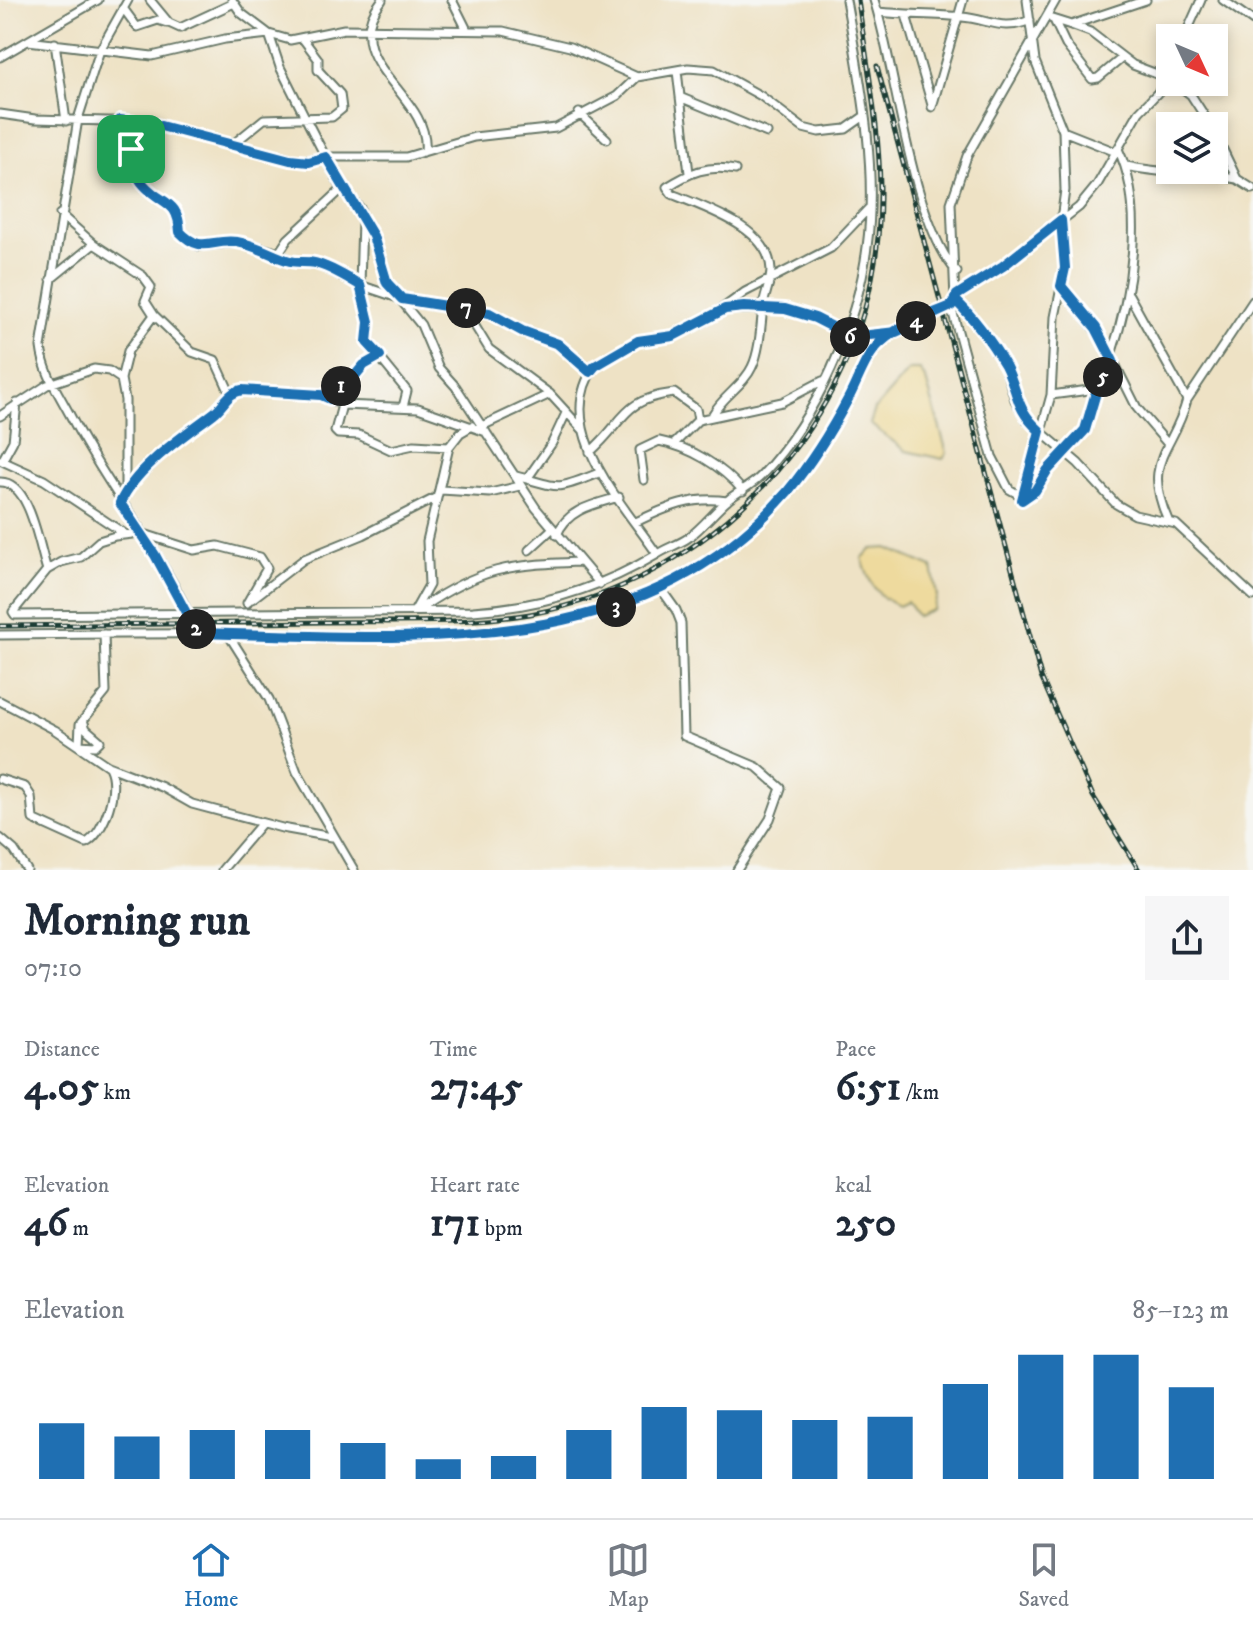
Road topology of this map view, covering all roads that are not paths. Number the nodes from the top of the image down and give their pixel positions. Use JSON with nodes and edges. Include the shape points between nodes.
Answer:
{"nodes":[{"id":1,"x":98,"y":0,"type":"edge"},
{"id":2,"x":128,"y":0,"type":"edge"},
{"id":3,"x":150,"y":0,"type":"edge"},
{"id":4,"x":382,"y":0,"type":"edge"},
{"id":5,"x":452,"y":0,"type":"edge"},
{"id":6,"x":846,"y":0,"type":"edge"},
{"id":7,"x":874,"y":0,"type":"edge"},
{"id":8,"x":963,"y":0,"type":"edge"},
{"id":9,"x":1027,"y":0,"type":"edge"},
{"id":10,"x":1056,"y":0,"type":"edge"},
{"id":11,"x":1146,"y":0,"type":"edge"},
{"id":12,"x":1201,"y":0,"type":"edge"},
{"id":13,"x":1223,"y":0,"type":"edge"},
{"id":14,"x":233,"y":1,"type":"edge"},
{"id":15,"x":123,"y":8,"type":"junction"},
{"id":16,"x":878,"y":12,"type":"junction"},
{"id":17,"x":906,"y":15,"type":"junction"},
{"id":18,"x":958,"y":16,"type":"junction"},
{"id":19,"x":1050,"y":18,"type":"junction"},
{"id":20,"x":1030,"y":20,"type":"junction"},
{"id":21,"x":1253,"y":21,"type":"edge"},
{"id":22,"x":169,"y":23,"type":"junction"},
{"id":23,"x":1190,"y":24,"type":"edge"},
{"id":24,"x":1071,"y":25,"type":"junction"},
{"id":25,"x":367,"y":29,"type":"junction"},
{"id":26,"x":467,"y":30,"type":"junction"},
{"id":27,"x":269,"y":34,"type":"junction"},
{"id":28,"x":303,"y":39,"type":"junction"},
{"id":29,"x":1032,"y":40,"type":"junction"},
{"id":30,"x":28,"y":41,"type":"junction"},
{"id":31,"x":55,"y":43,"type":"junction"},
{"id":32,"x":100,"y":50,"type":"junction"},
{"id":33,"x":0,"y":57,"type":"edge"},
{"id":34,"x":1122,"y":58,"type":"junction"},
{"id":35,"x":677,"y":71,"type":"junction"},
{"id":36,"x":1156,"y":73,"type":"edge"},
{"id":37,"x":637,"y":77,"type":"junction"},
{"id":38,"x":1156,"y":95,"type":"edge"},
{"id":39,"x":682,"y":98,"type":"junction"},
{"id":40,"x":579,"y":113,"type":"junction"},
{"id":41,"x":0,"y":114,"type":"edge"},
{"id":42,"x":863,"y":117,"type":"junction"},
{"id":43,"x":305,"y":118,"type":"junction"},
{"id":44,"x":78,"y":119,"type":"junction"},
{"id":45,"x":120,"y":120,"type":"junction"},
{"id":46,"x":66,"y":121,"type":"junction"},
{"id":47,"x":1063,"y":131,"type":"junction"},
{"id":48,"x":767,"y":133,"type":"dead end"},
{"id":49,"x":607,"y":139,"type":"dead end"},
{"id":50,"x":232,"y":145,"type":"junction"},
{"id":51,"x":425,"y":150,"type":"junction"},
{"id":52,"x":1117,"y":151,"type":"junction"},
{"id":53,"x":326,"y":157,"type":"junction"},
{"id":54,"x":1228,"y":160,"type":"edge"},
{"id":55,"x":1126,"y":166,"type":"junction"},
{"id":56,"x":735,"y":170,"type":"dead end"},
{"id":57,"x":689,"y":173,"type":"junction"},
{"id":58,"x":1237,"y":179,"type":"junction"},
{"id":59,"x":342,"y":189,"type":"junction"},
{"id":60,"x":1253,"y":189,"type":"edge"},
{"id":61,"x":870,"y":207,"type":"junction"},
{"id":62,"x":60,"y":214,"type":"junction"},
{"id":63,"x":1061,"y":220,"type":"junction"},
{"id":64,"x":362,"y":221,"type":"junction"},
{"id":65,"x":94,"y":244,"type":"junction"},
{"id":66,"x":278,"y":254,"type":"junction"},
{"id":67,"x":957,"y":272,"type":"junction"},
{"id":68,"x":771,"y":277,"type":"junction"},
{"id":69,"x":51,"y":279,"type":"junction"},
{"id":70,"x":360,"y":285,"type":"junction"},
{"id":71,"x":1061,"y":286,"type":"junction"},
{"id":72,"x":1129,"y":295,"type":"junction"},
{"id":73,"x":402,"y":299,"type":"junction"},
{"id":74,"x":954,"y":300,"type":"junction"},
{"id":75,"x":1253,"y":301,"type":"edge"},
{"id":76,"x":464,"y":308,"type":"junction"},
{"id":77,"x":763,"y":308,"type":"junction"},
{"id":78,"x":725,"y":309,"type":"junction"},
{"id":79,"x":154,"y":315,"type":"junction"},
{"id":80,"x":896,"y":332,"type":"junction"},
{"id":81,"x":844,"y":333,"type":"junction"},
{"id":82,"x":380,"y":356,"type":"junction"},
{"id":83,"x":1112,"y":358,"type":"junction"},
{"id":84,"x":590,"y":372,"type":"junction"},
{"id":85,"x":121,"y":379,"type":"junction"},
{"id":86,"x":824,"y":380,"type":"junction"},
{"id":87,"x":52,"y":383,"type":"junction"},
{"id":88,"x":1097,"y":389,"type":"junction"},
{"id":89,"x":230,"y":393,"type":"junction"},
{"id":90,"x":550,"y":394,"type":"junction"},
{"id":91,"x":1051,"y":395,"type":"junction"},
{"id":92,"x":330,"y":399,"type":"junction"},
{"id":93,"x":1187,"y":400,"type":"junction"},
{"id":94,"x":17,"y":403,"type":"junction"},
{"id":95,"x":342,"y":405,"type":"junction"},
{"id":96,"x":403,"y":407,"type":"junction"},
{"id":97,"x":566,"y":413,"type":"junction"},
{"id":98,"x":713,"y":414,"type":"junction"},
{"id":99,"x":0,"y":416,"type":"edge"},
{"id":100,"x":698,"y":420,"type":"junction"},
{"id":101,"x":472,"y":426,"type":"junction"},
{"id":102,"x":484,"y":429,"type":"junction"},
{"id":103,"x":1040,"y":431,"type":"junction"},
{"id":104,"x":585,"y":432,"type":"junction"},
{"id":105,"x":1167,"y":443,"type":"junction"},
{"id":106,"x":674,"y":444,"type":"junction"},
{"id":107,"x":449,"y":447,"type":"junction"},
{"id":108,"x":590,"y":452,"type":"junction"},
{"id":109,"x":1064,"y":453,"type":"junction"},
{"id":110,"x":1,"y":461,"type":"edge"},
{"id":111,"x":599,"y":473,"type":"junction"},
{"id":112,"x":516,"y":476,"type":"junction"},
{"id":113,"x":527,"y":479,"type":"junction"},
{"id":114,"x":644,"y":480,"type":"dead end"},
{"id":115,"x":0,"y":482,"type":"edge"},
{"id":116,"x":520,"y":486,"type":"junction"},
{"id":117,"x":743,"y":491,"type":"junction"},
{"id":118,"x":124,"y":492,"type":"junction"},
{"id":119,"x":439,"y":493,"type":"junction"},
{"id":120,"x":619,"y":497,"type":"junction"},
{"id":121,"x":1023,"y":497,"type":"junction"},
{"id":122,"x":727,"y":501,"type":"junction"},
{"id":123,"x":120,"y":503,"type":"junction"},
{"id":124,"x":1168,"y":520,"type":"junction"},
{"id":125,"x":636,"y":522,"type":"junction"},
{"id":126,"x":555,"y":532,"type":"junction"},
{"id":127,"x":141,"y":533,"type":"junction"},
{"id":128,"x":125,"y":534,"type":"junction"},
{"id":129,"x":529,"y":550,"type":"dead end"},
{"id":130,"x":657,"y":554,"type":"junction"},
{"id":131,"x":580,"y":562,"type":"junction"},
{"id":132,"x":47,"y":570,"type":"junction"},
{"id":133,"x":600,"y":584,"type":"junction"},
{"id":134,"x":661,"y":589,"type":"junction"},
{"id":135,"x":1253,"y":596,"type":"edge"},
{"id":136,"x":247,"y":603,"type":"junction"},
{"id":137,"x":417,"y":610,"type":"junction"},
{"id":138,"x":239,"y":613,"type":"junction"},
{"id":139,"x":188,"y":614,"type":"junction"},
{"id":140,"x":197,"y":633,"type":"junction"},
{"id":141,"x":104,"y":634,"type":"junction"},
{"id":142,"x":228,"y":634,"type":"junction"},
{"id":143,"x":0,"y":635,"type":"edge"},
{"id":144,"x":0,"y":701,"type":"edge"},
{"id":145,"x":82,"y":722,"type":"junction"},
{"id":146,"x":61,"y":734,"type":"junction"},
{"id":147,"x":79,"y":745,"type":"junction"},
{"id":148,"x":108,"y":766,"type":"junction"},
{"id":149,"x":0,"y":779,"type":"edge"},
{"id":150,"x":262,"y":823,"type":"junction"},
{"id":151,"x":332,"y":837,"type":"junction"},
{"id":152,"x":0,"y":838,"type":"edge"},
{"id":153,"x":27,"y":870,"type":"edge"},
{"id":154,"x":222,"y":870,"type":"edge"},
{"id":155,"x":354,"y":870,"type":"edge"},
{"id":156,"x":737,"y":870,"type":"edge"}],
"edges":[{"from":1,"to":30,"type":"street"},
{"from":2,"to":15,"type":"street"},
{"from":3,"to":22,"type":"street"},
{"from":4,"to":25,"type":"street"},
{"from":5,"to":26,"type":"street"},
{"from":6,"to":42,"type":"street"},
{"from":7,"to":16,"type":"street"},
{"from":8,"to":18,"type":"street"},
{"from":9,"to":20,"type":"street"},
{"from":10,"to":19,"type":"street"},
{"from":11,"to":24,"type":"street"},
{"from":12,"to":23,"type":"street"},
{"from":13,"to":21,"type":"street"},
{"from":14,"to":22,"type":"street","via":[[180,28]]},
{"from":14,"to":27,"type":"street"},
{"from":15,"to":22,"type":"street","via":[[137,27],[158,20]]},
{"from":15,"to":32,"type":"street"},
{"from":16,"to":17,"type":"street"},
{"from":16,"to":67,"type":"street","via":[[920,190],[940,249]]},
{"from":17,"to":18,"type":"street"},
{"from":17,"to":18,"type":"street","via":[[932,107]]},
{"from":18,"to":20,"type":"street","via":[[999,27]]},
{"from":19,"to":24,"type":"street"},
{"from":19,"to":29,"type":"street"},
{"from":19,"to":34,"type":"street","via":[[1092,79]]},
{"from":20,"to":29,"type":"street"},
{"from":24,"to":34,"type":"street","via":[[1090,32]]},
{"from":25,"to":26,"type":"street"},
{"from":25,"to":28,"type":"street"},
{"from":25,"to":51,"type":"street","via":[[378,63],[422,125]]},
{"from":26,"to":37,"type":"street","via":[[530,35],[601,58]]},
{"from":27,"to":28,"type":"street"},
{"from":27,"to":32,"type":"street","via":[[152,56]]},
{"from":27,"to":43,"type":"street"},
{"from":28,"to":43,"type":"street","via":[[318,59],[318,70],[344,102],[337,116]]},
{"from":29,"to":47,"type":"street","via":[[1048,101]]},
{"from":29,"to":67,"type":"street","via":[[957,182],[951,203]]},
{"from":30,"to":31,"type":"street"},
{"from":30,"to":33,"type":"street"},
{"from":31,"to":32,"type":"street"},
{"from":31,"to":46,"type":"street"},
{"from":32,"to":44,"type":"street"},
{"from":34,"to":36,"type":"street"},
{"from":35,"to":37,"type":"street"},
{"from":35,"to":39,"type":"street"},
{"from":35,"to":42,"type":"street","via":[[699,67],[729,75],[803,128],[837,131]]},
{"from":37,"to":40,"type":"street","via":[[617,96]]},
{"from":38,"to":52,"type":"street","via":[[1139,112]]},
{"from":39,"to":48,"type":"street"},
{"from":39,"to":57,"type":"street"},
{"from":40,"to":49,"type":"street"},
{"from":40,"to":51,"type":"street","via":[[556,128],[474,137]]},
{"from":41,"to":46,"type":"street"},
{"from":42,"to":61,"type":"street"},
{"from":43,"to":50,"type":"street","via":[[264,119]]},
{"from":43,"to":53,"type":"street"},
{"from":44,"to":45,"type":"street"},
{"from":44,"to":46,"type":"street"},
{"from":44,"to":62,"type":"street"},
{"from":45,"to":50,"type":"street"},
{"from":45,"to":66,"type":"street","via":[[137,175],[175,208],[182,235],[202,246],[240,242]]},
{"from":47,"to":52,"type":"street"},
{"from":47,"to":63,"type":"street"},
{"from":50,"to":53,"type":"street","via":[[300,162]]},
{"from":51,"to":53,"type":"street","via":[[387,159]]},
{"from":52,"to":55,"type":"street"},
{"from":52,"to":63,"type":"street","via":[[1097,185]]},
{"from":53,"to":59,"type":"street"},
{"from":54,"to":58,"type":"street"},
{"from":55,"to":58,"type":"street"},
{"from":55,"to":72,"type":"street"},
{"from":56,"to":57,"type":"street"},
{"from":57,"to":68,"type":"street","via":[[667,187],[672,194],[750,234],[766,253]]},
{"from":58,"to":60,"type":"street"},
{"from":59,"to":64,"type":"street","via":[[360,208]]},
{"from":59,"to":66,"type":"street"},
{"from":61,"to":68,"type":"street","via":[[831,248]]},
{"from":61,"to":81,"type":"street","via":[[859,291]]},
{"from":62,"to":65,"type":"street"},
{"from":62,"to":69,"type":"street"},
{"from":63,"to":71,"type":"street"},
{"from":63,"to":74,"type":"street"},
{"from":64,"to":70,"type":"street"},
{"from":64,"to":73,"type":"street","via":[[373,236],[387,283]]},
{"from":65,"to":69,"type":"street"},
{"from":65,"to":79,"type":"street","via":[[147,280],[151,287],[145,301]]},
{"from":66,"to":70,"type":"street","via":[[324,266]]},
{"from":67,"to":74,"type":"street"},
{"from":68,"to":77,"type":"street"},
{"from":68,"to":78,"type":"street"},
{"from":69,"to":87,"type":"street","via":[[41,340]]},
{"from":70,"to":73,"type":"street"},
{"from":70,"to":82,"type":"street","via":[[369,322],[367,342]]},
{"from":71,"to":83,"type":"street","via":[[1096,328]]},
{"from":71,"to":91,"type":"street"},
{"from":72,"to":83,"type":"street"},
{"from":72,"to":93,"type":"street"},
{"from":73,"to":76,"type":"street"},
{"from":73,"to":102,"type":"street","via":[[421,325],[439,368]]},
{"from":74,"to":80,"type":"street"},
{"from":74,"to":103,"type":"street","via":[[969,312],[1005,366],[1015,400]]},
{"from":74,"to":121,"type":"street","via":[[992,456],[1009,489]]},
{"from":75,"to":93,"type":"street"},
{"from":76,"to":84,"type":"street","via":[[489,313],[558,344]]},
{"from":76,"to":90,"type":"street","via":[[489,349]]},
{"from":77,"to":78,"type":"street"},
{"from":77,"to":81,"type":"street","via":[[815,318]]},
{"from":77,"to":98,"type":"street","via":[[753,366]]},
{"from":78,"to":84,"type":"street","via":[[673,336],[638,341]]},
{"from":79,"to":85,"type":"street","via":[[128,351]]},
{"from":79,"to":89,"type":"street","via":[[192,352],[215,360]]},
{"from":80,"to":81,"type":"street","via":[[855,337]]},
{"from":80,"to":134,"type":"street","via":[[871,353],[838,417],[788,490],[737,539]]},
{"from":81,"to":86,"type":"street"},
{"from":82,"to":92,"type":"street","via":[[348,384],[336,386]]},
{"from":82,"to":96,"type":"street","via":[[407,391]]},
{"from":83,"to":88,"type":"street"},
{"from":83,"to":105,"type":"street","via":[[1137,408]]},
{"from":84,"to":104,"type":"street","via":[[582,412]]},
{"from":85,"to":87,"type":"street","via":[[94,369]]},
{"from":85,"to":118,"type":"street"},
{"from":86,"to":98,"type":"street","via":[[782,402]]},
{"from":86,"to":117,"type":"street","via":[[783,449]]},
{"from":87,"to":94,"type":"street"},
{"from":87,"to":123,"type":"street"},
{"from":88,"to":91,"type":"street"},
{"from":88,"to":109,"type":"street","via":[[1085,430]]},
{"from":89,"to":92,"type":"street"},
{"from":89,"to":118,"type":"street"},
{"from":90,"to":97,"type":"street"},
{"from":90,"to":102,"type":"street"},
{"from":91,"to":103,"type":"street"},
{"from":92,"to":95,"type":"street"},
{"from":93,"to":105,"type":"street"},
{"from":94,"to":99,"type":"street"},
{"from":94,"to":110,"type":"street","via":[[13,441]]},
{"from":95,"to":96,"type":"street"},
{"from":95,"to":107,"type":"street","via":[[338,434],[359,435],[391,450]]},
{"from":96,"to":101,"type":"street"},
{"from":97,"to":104,"type":"street"},
{"from":97,"to":113,"type":"street"},
{"from":98,"to":100,"type":"street"},
{"from":100,"to":106,"type":"street"},
{"from":100,"to":108,"type":"street","via":[[696,409],[677,394],[641,399]]},
{"from":101,"to":102,"type":"street"},
{"from":101,"to":107,"type":"street"},
{"from":102,"to":112,"type":"street"},
{"from":103,"to":109,"type":"street"},
{"from":103,"to":121,"type":"street"},
{"from":104,"to":108,"type":"street"},
{"from":105,"to":124,"type":"street","via":[[1155,489]]},
{"from":106,"to":114,"type":"street","via":[[659,441],[640,450]]},
{"from":106,"to":117,"type":"street","via":[[716,465]]},
{"from":107,"to":119,"type":"street"},
{"from":108,"to":111,"type":"street"},
{"from":109,"to":121,"type":"street","via":[[1035,491]]},
{"from":109,"to":124,"type":"street","via":[[1116,504],[1135,515]]},
{"from":110,"to":128,"type":"street","via":[[44,480]]},
{"from":111,"to":113,"type":"street","via":[[563,487]]},
{"from":111,"to":120,"type":"street"},
{"from":112,"to":113,"type":"street"},
{"from":112,"to":116,"type":"street"},
{"from":115,"to":132,"type":"street","via":[[24,495]]},
{"from":116,"to":119,"type":"street","via":[[490,493]]},
{"from":116,"to":126,"type":"street"},
{"from":117,"to":122,"type":"street"},
{"from":118,"to":123,"type":"street"},
{"from":119,"to":136,"type":"street","via":[[363,535],[304,559]]},
{"from":119,"to":137,"type":"street","via":[[427,541],[429,585]]},
{"from":120,"to":125,"type":"street"},
{"from":120,"to":126,"type":"street","via":[[580,509]]},
{"from":122,"to":125,"type":"street","via":[[683,501]]},
{"from":122,"to":130,"type":"street","via":[[685,540]]},
{"from":123,"to":127,"type":"street"},
{"from":124,"to":135,"type":"street"},
{"from":125,"to":130,"type":"street"},
{"from":126,"to":129,"type":"street"},
{"from":126,"to":131,"type":"street"},
{"from":127,"to":128,"type":"street"},
{"from":127,"to":136,"type":"street","via":[[194,550],[218,546],[260,557],[267,568]]},
{"from":127,"to":139,"type":"street"},
{"from":128,"to":132,"type":"street","via":[[99,541],[86,555]]},
{"from":130,"to":133,"type":"street"},
{"from":131,"to":133,"type":"street"},
{"from":131,"to":137,"type":"street","via":[[514,565],[477,574]]},
{"from":132,"to":139,"type":"street","via":[[14,614]]},
{"from":133,"to":137,"type":"street","via":[[502,609]]},
{"from":134,"to":142,"type":"street","via":[[586,616],[511,630],[432,636]]},
{"from":134,"to":156,"type":"street","via":[[681,623],[684,736],[757,767],[781,788],[770,819]]},
{"from":136,"to":138,"type":"street"},
{"from":137,"to":138,"type":"street"},
{"from":138,"to":139,"type":"street"},
{"from":139,"to":140,"type":"street"},
{"from":140,"to":141,"type":"street"},
{"from":140,"to":142,"type":"street"},
{"from":141,"to":143,"type":"street"},
{"from":141,"to":145,"type":"street","via":[[106,692]]},
{"from":142,"to":151,"type":"street","via":[[269,699],[297,772]]},
{"from":144,"to":146,"type":"street"},
{"from":145,"to":146,"type":"street"},
{"from":145,"to":147,"type":"street"},
{"from":145,"to":147,"type":"street","via":[[100,741]]},
{"from":146,"to":147,"type":"street"},
{"from":147,"to":148,"type":"street"},
{"from":148,"to":149,"type":"street","via":[[114,794],[96,834],[86,843],[33,819],[25,787]]},
{"from":148,"to":150,"type":"street","via":[[192,804]]},
{"from":150,"to":151,"type":"street"},
{"from":150,"to":154,"type":"street"},
{"from":151,"to":155,"type":"street"},
{"from":152,"to":153,"type":"street"}]}
